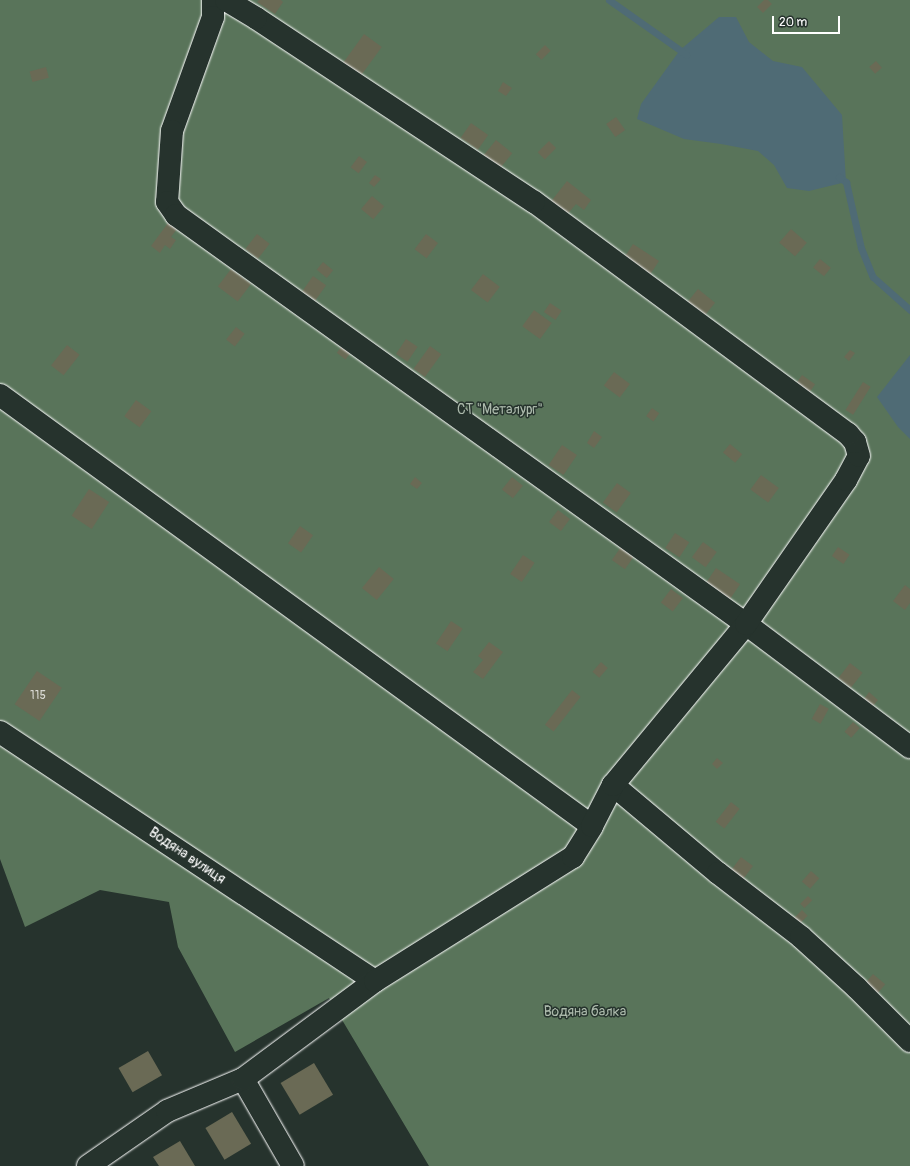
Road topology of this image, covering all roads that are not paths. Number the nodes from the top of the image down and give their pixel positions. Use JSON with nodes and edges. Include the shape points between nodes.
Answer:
{"nodes":[{"id":1,"x":213,"y":0,"type":"edge"},
{"id":2,"x":226,"y":0,"type":"edge"},
{"id":3,"x":0,"y":394,"type":"edge"},
{"id":4,"x":746,"y":624,"type":"junction"},
{"id":5,"x":0,"y":732,"type":"edge"},
{"id":6,"x":910,"y":747,"type":"edge"},
{"id":7,"x":613,"y":785,"type":"junction"},
{"id":8,"x":592,"y":826,"type":"junction"},
{"id":9,"x":375,"y":980,"type":"junction"},
{"id":10,"x":910,"y":1041,"type":"edge"},
{"id":11,"x":242,"y":1079,"type":"junction"},
{"id":12,"x":88,"y":1166,"type":"edge"},
{"id":13,"x":293,"y":1166,"type":"edge"}],
"edges":[{"from":1,"to":4,"type":"street","via":[[213,17],[172,131],[167,202],[176,215]]},
{"from":2,"to":4,"type":"street","via":[[534,202],[848,434],[855,442],[859,456],[846,480]]},
{"from":3,"to":8,"type":"street"},
{"from":4,"to":6,"type":"street"},
{"from":4,"to":7,"type":"street"},
{"from":5,"to":9,"type":"street","name":"Водяна вулиця"},
{"from":7,"to":8,"type":"street"},
{"from":7,"to":10,"type":"street","via":[[718,873],[800,937]]},
{"from":8,"to":9,"type":"street","via":[[573,856]]},
{"from":9,"to":11,"type":"street"},
{"from":11,"to":12,"type":"street","via":[[167,1111]]},
{"from":11,"to":13,"type":"street"}]}
